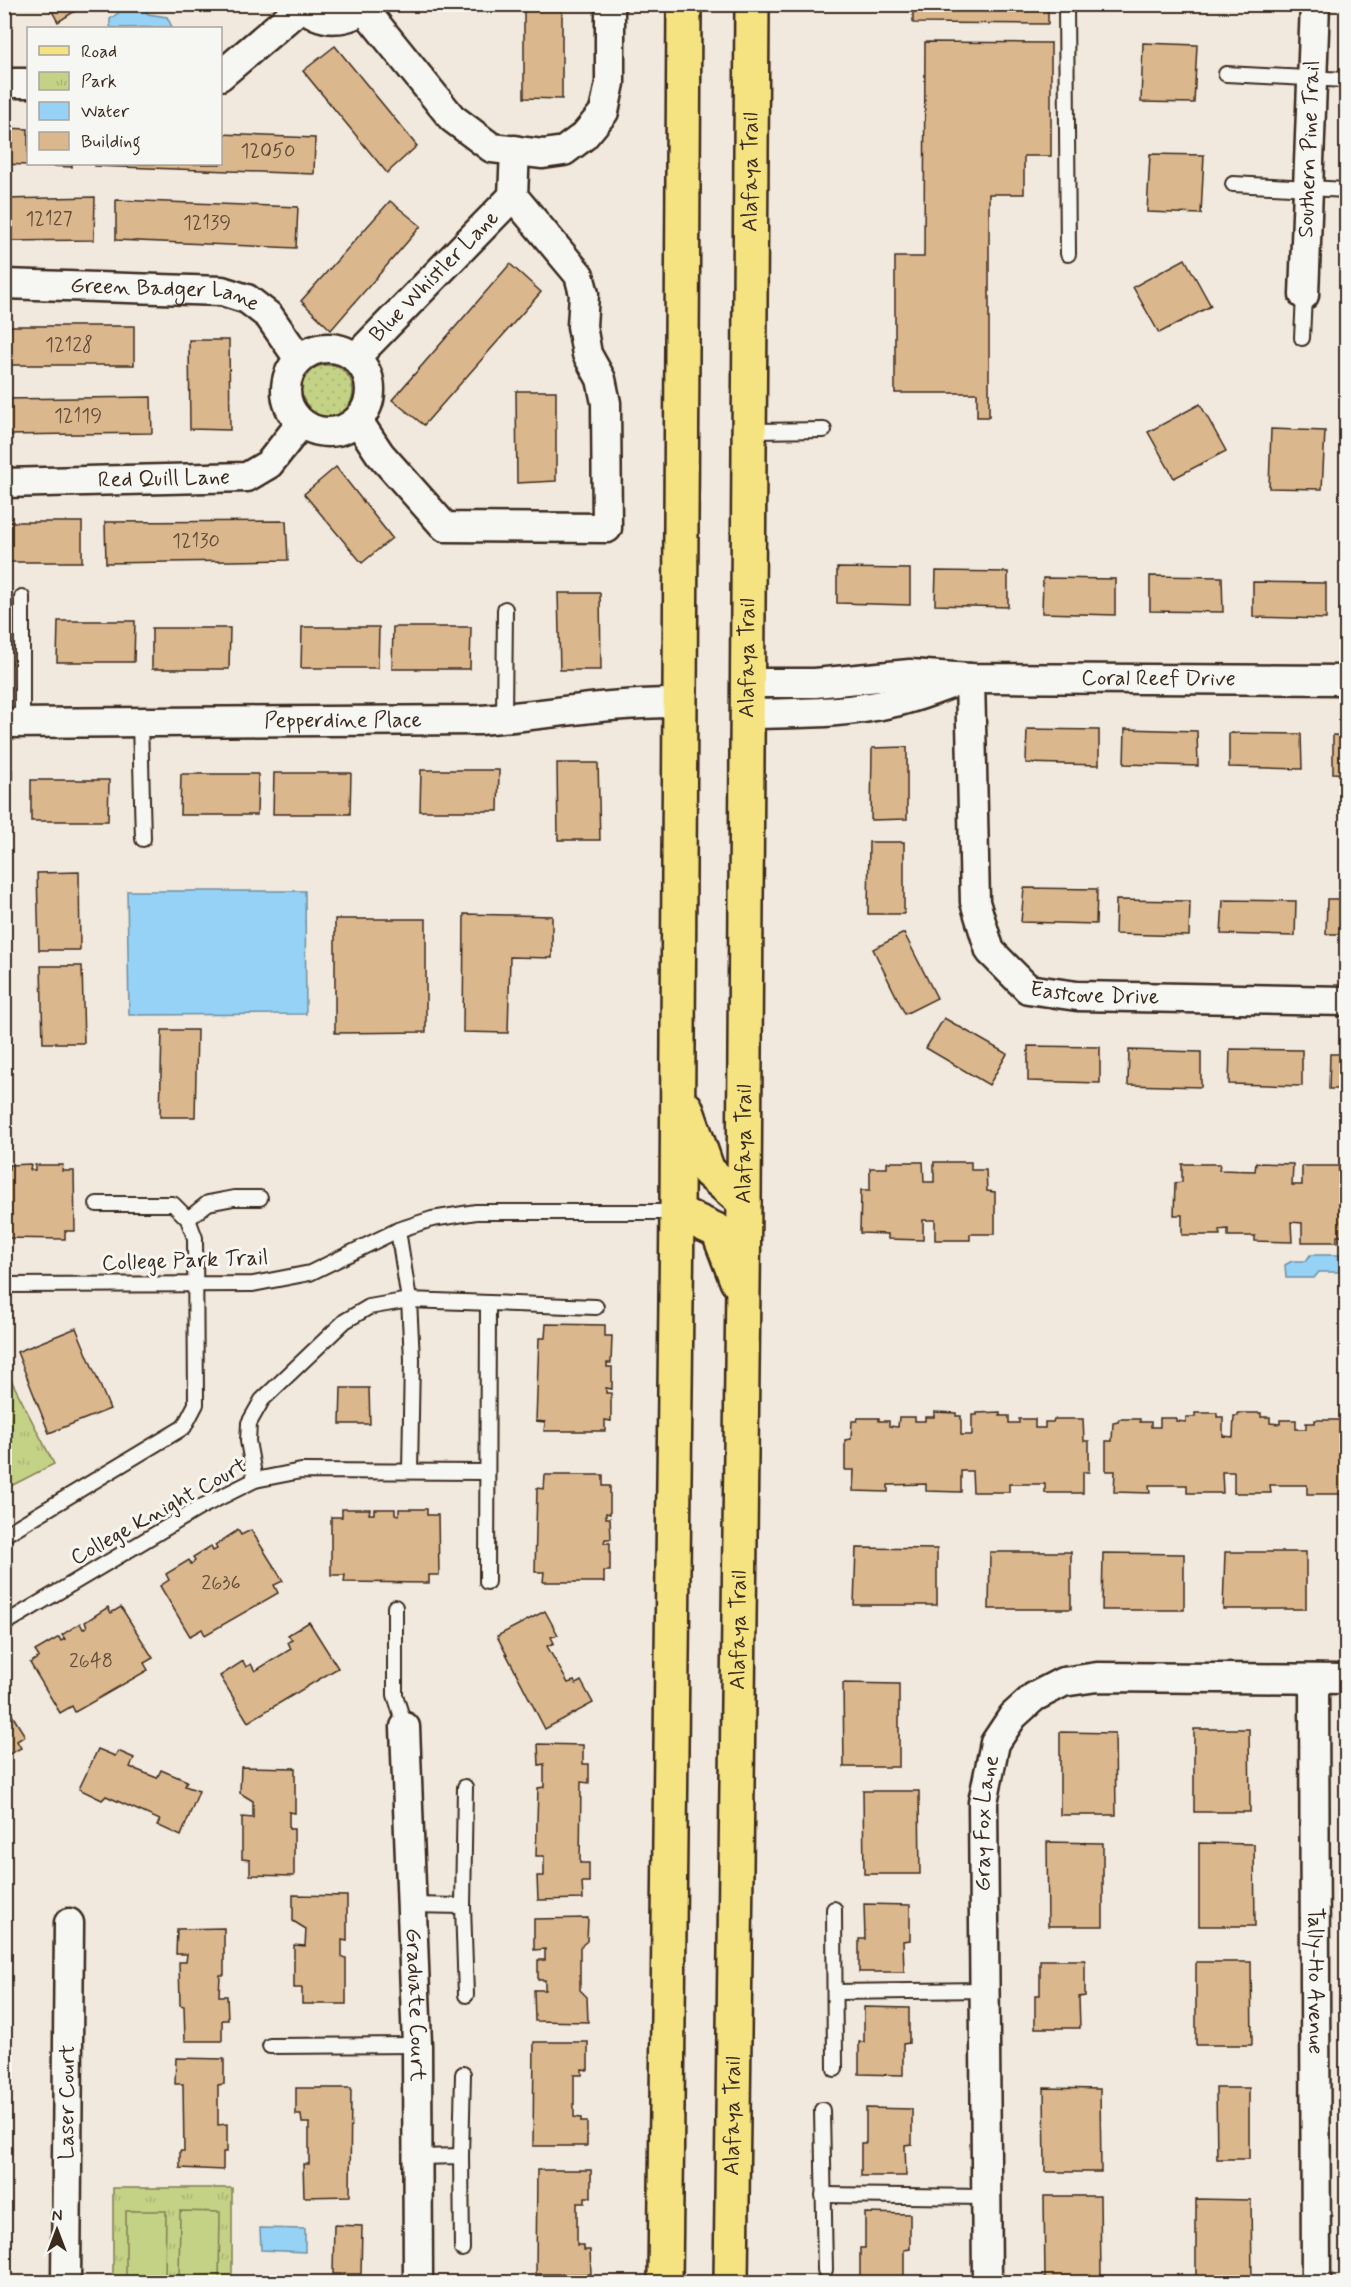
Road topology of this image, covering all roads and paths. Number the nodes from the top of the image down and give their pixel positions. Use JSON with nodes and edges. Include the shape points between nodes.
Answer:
{"nodes":[{"id":1,"x":610,"y":4,"type":"edge"},
{"id":2,"x":684,"y":4,"type":"edge"},
{"id":3,"x":752,"y":4,"type":"edge"},
{"id":4,"x":1066,"y":4,"type":"edge"},
{"id":5,"x":1315,"y":4,"type":"edge"},
{"id":6,"x":301,"y":5,"type":"edge"},
{"id":7,"x":367,"y":7,"type":"edge"},
{"id":8,"x":222,"y":74,"type":"edge"},
{"id":9,"x":1226,"y":74,"type":"dead end"},
{"id":10,"x":1312,"y":78,"type":"junction"},
{"id":11,"x":1347,"y":80,"type":"edge"},
{"id":12,"x":4,"y":83,"type":"edge"},
{"id":13,"x":27,"y":83,"type":"edge"},
{"id":14,"x":515,"y":150,"type":"junction"},
{"id":15,"x":1233,"y":184,"type":"dead end"},
{"id":16,"x":1308,"y":188,"type":"junction"},
{"id":17,"x":1347,"y":190,"type":"edge"},
{"id":18,"x":513,"y":196,"type":"junction"},
{"id":19,"x":1068,"y":254,"type":"dead end"},
{"id":20,"x":4,"y":284,"type":"edge"},
{"id":21,"x":1305,"y":295,"type":"joint"},
{"id":22,"x":1302,"y":338,"type":"dead end"},
{"id":23,"x":356,"y":357,"type":"junction"},
{"id":24,"x":299,"y":359,"type":"junction"},
{"id":25,"x":358,"y":421,"type":"junction"},
{"id":26,"x":301,"y":423,"type":"junction"},
{"id":27,"x":824,"y":430,"type":"dead end"},
{"id":28,"x":749,"y":431,"type":"junction"},
{"id":29,"x":4,"y":483,"type":"edge"},
{"id":30,"x":22,"y":597,"type":"dead end"},
{"id":31,"x":505,"y":609,"type":"dead end"},
{"id":32,"x":970,"y":678,"type":"junction"},
{"id":33,"x":1347,"y":680,"type":"edge"},
{"id":34,"x":748,"y":698,"type":"junction"},
{"id":35,"x":680,"y":703,"type":"junction"},
{"id":36,"x":504,"y":718,"type":"junction"},
{"id":37,"x":140,"y":722,"type":"junction"},
{"id":38,"x":13,"y":723,"type":"edge"},
{"id":39,"x":143,"y":838,"type":"dead end"},
{"id":40,"x":1347,"y":1001,"type":"edge"},
{"id":41,"x":678,"y":1087,"type":"junction"},
{"id":42,"x":260,"y":1198,"type":"dead end"},
{"id":43,"x":744,"y":1202,"type":"junction"},
{"id":44,"x":98,"y":1204,"type":"dead end"},
{"id":45,"x":677,"y":1212,"type":"junction"},
{"id":46,"x":188,"y":1219,"type":"junction"},
{"id":47,"x":399,"y":1230,"type":"junction"},
{"id":48,"x":196,"y":1284,"type":"junction"},
{"id":49,"x":4,"y":1285,"type":"edge"},
{"id":50,"x":743,"y":1293,"type":"junction"},
{"id":51,"x":409,"y":1300,"type":"junction"},
{"id":52,"x":489,"y":1303,"type":"junction"},
{"id":53,"x":597,"y":1307,"type":"dead end"},
{"id":54,"x":410,"y":1472,"type":"junction"},
{"id":55,"x":488,"y":1472,"type":"junction"},
{"id":56,"x":255,"y":1480,"type":"junction"},
{"id":57,"x":4,"y":1535,"type":"edge"},
{"id":58,"x":487,"y":1582,"type":"dead end"},
{"id":59,"x":395,"y":1607,"type":"dead end"},
{"id":60,"x":4,"y":1624,"type":"edge"},
{"id":61,"x":1347,"y":1678,"type":"edge"},
{"id":62,"x":1314,"y":1679,"type":"junction"},
{"id":63,"x":405,"y":1726,"type":"joint"},
{"id":64,"x":465,"y":1787,"type":"dead end"},
{"id":65,"x":412,"y":1905,"type":"junction"},
{"id":66,"x":463,"y":1906,"type":"junction"},
{"id":67,"x":834,"y":1909,"type":"dead end"},
{"id":68,"x":69,"y":1923,"type":"dead end"},
{"id":69,"x":986,"y":1990,"type":"junction"},
{"id":70,"x":835,"y":1992,"type":"junction"},
{"id":71,"x":466,"y":1995,"type":"dead end"},
{"id":72,"x":417,"y":2045,"type":"junction"},
{"id":73,"x":270,"y":2046,"type":"dead end"},
{"id":74,"x":835,"y":2069,"type":"dead end"},
{"id":75,"x":464,"y":2074,"type":"dead end"},
{"id":76,"x":822,"y":2110,"type":"dead end"},
{"id":77,"x":461,"y":2156,"type":"junction"},
{"id":78,"x":418,"y":2157,"type":"junction"},
{"id":79,"x":824,"y":2195,"type":"junction"},
{"id":80,"x":987,"y":2197,"type":"junction"},
{"id":81,"x":665,"y":2244,"type":"junction"},
{"id":82,"x":462,"y":2249,"type":"dead end"},
{"id":83,"x":825,"y":2270,"type":"dead end"},
{"id":84,"x":66,"y":2283,"type":"edge"},
{"id":85,"x":418,"y":2283,"type":"edge"},
{"id":86,"x":665,"y":2283,"type":"edge"},
{"id":87,"x":684,"y":2283,"type":"edge"},
{"id":88,"x":731,"y":2283,"type":"edge"},
{"id":89,"x":987,"y":2283,"type":"edge"},
{"id":90,"x":1316,"y":2283,"type":"edge"}],
"edges":[{"from":1,"to":14,"type":"street","via":[[610,83],[604,112],[584,136],[564,151],[543,154]]},
{"from":2,"to":35,"type":"main road"},
{"from":3,"to":28,"type":"main road","name":"Alafaya Trail"},
{"from":4,"to":19,"type":"lane"},
{"from":5,"to":10,"type":"street","name":"Southern Pine Trail"},
{"from":6,"to":7,"type":"street","via":[[315,16],[331,20],[347,18]]},
{"from":6,"to":8,"type":"street"},
{"from":7,"to":14,"type":"street","via":[[452,118],[492,148]]},
{"from":9,"to":10,"type":"lane"},
{"from":10,"to":11,"type":"lane"},
{"from":10,"to":16,"type":"street","name":"Southern Pine Trail"},
{"from":12,"to":13,"type":"street"},
{"from":14,"to":18,"type":"street","name":"Blue Whistler Lane"},
{"from":15,"to":16,"type":"lane"},
{"from":16,"to":17,"type":"lane"},
{"from":16,"to":21,"type":"street","name":"Southern Pine Trail"},
{"from":18,"to":23,"type":"street","name":"Blue Whistler Lane"},
{"from":18,"to":25,"type":"street","name":"Blue Whistler Lane","via":[[579,275],[582,284],[587,354],[602,379],[606,404],[607,528],[445,527],[381,454]]},
{"from":20,"to":24,"type":"street","name":"Green Badger Lane","via":[[222,291],[248,299],[269,316]]},
{"from":21,"to":22,"type":"lane"},
{"from":23,"to":24,"type":"street","via":[[345,351],[321,348]]},
{"from":23,"to":25,"type":"street","via":[[370,381],[371,396]]},
{"from":24,"to":26,"type":"street","via":[[291,369],[285,392],[287,404]]},
{"from":25,"to":26,"type":"street","via":[[348,428],[324,433]]},
{"from":26,"to":29,"type":"street","name":"Red Quill Lane","via":[[269,464],[247,477]]},
{"from":27,"to":28,"type":"lane"},
{"from":28,"to":34,"type":"main road","name":"Alafaya Trail"},
{"from":30,"to":38,"type":"lane"},
{"from":31,"to":36,"type":"lane"},
{"from":32,"to":33,"type":"street","name":"Coral Reef Drive"},
{"from":32,"to":34,"type":"street","name":"Coral Reef Drive","via":[[896,702],[855,709],[818,712]]},
{"from":32,"to":40,"type":"street","name":"Eastcove Drive","via":[[975,903],[990,951],[1028,989],[1077,996]]},
{"from":34,"to":43,"type":"main road","name":"Alafaya Trail"},
{"from":35,"to":36,"type":"street","name":"Pepperdine Place","via":[[619,703]]},
{"from":35,"to":41,"type":"main road"},
{"from":36,"to":37,"type":"street","name":"Pepperdine Place"},
{"from":37,"to":38,"type":"street","name":"Pepperdine Place"},
{"from":37,"to":39,"type":"lane"},
{"from":41,"to":43,"type":"main road","via":[[708,1171]]},
{"from":41,"to":45,"type":"main road"},
{"from":42,"to":46,"type":"lane","via":[[208,1203]]},
{"from":43,"to":50,"type":"main road","name":"Alafaya Trail"},
{"from":44,"to":46,"type":"lane","via":[[173,1204]]},
{"from":45,"to":47,"type":"lane","name":"College Park Trail","via":[[477,1212],[432,1219]]},
{"from":45,"to":50,"type":"main road","via":[[718,1231]]},
{"from":45,"to":81,"type":"main road"},
{"from":46,"to":48,"type":"lane","via":[[195,1238]]},
{"from":47,"to":48,"type":"lane","name":"College Park Trail","via":[[310,1273],[253,1284]]},
{"from":47,"to":51,"type":"lane"},
{"from":48,"to":49,"type":"lane","name":"College Park Trail"},
{"from":48,"to":57,"type":"lane","via":[[196,1404],[184,1427]]},
{"from":50,"to":88,"type":"main road","name":"Alafaya Trail"},
{"from":51,"to":52,"type":"lane"},
{"from":51,"to":54,"type":"lane"},
{"from":51,"to":56,"type":"lane","via":[[369,1307],[345,1321],[262,1400],[249,1423]]},
{"from":52,"to":53,"type":"lane"},
{"from":52,"to":55,"type":"lane"},
{"from":54,"to":55,"type":"lane","name":"College Knight Court"},
{"from":54,"to":56,"type":"lane","name":"College Knight Court","via":[[301,1471]]},
{"from":55,"to":58,"type":"lane"},
{"from":56,"to":60,"type":"lane","name":"College Knight Court"},
{"from":59,"to":63,"type":"lane","via":[[395,1695]]},
{"from":61,"to":62,"type":"street","name":"Gray Fox Lane"},
{"from":62,"to":69,"type":"street","name":"Gray Fox Lane","via":[[1097,1677],[1063,1682],[1034,1697],[1013,1716],[995,1743],[983,1802]]},
{"from":62,"to":90,"type":"street","name":"Tally-Ho Avenue"},
{"from":63,"to":65,"type":"street","name":"Graduate Court"},
{"from":64,"to":66,"type":"lane"},
{"from":65,"to":66,"type":"lane"},
{"from":65,"to":72,"type":"street","name":"Graduate Court"},
{"from":66,"to":71,"type":"lane"},
{"from":67,"to":70,"type":"lane"},
{"from":68,"to":84,"type":"street","name":"Laser Court"},
{"from":69,"to":70,"type":"lane"},
{"from":69,"to":80,"type":"street","name":"Gray Fox Lane"},
{"from":70,"to":74,"type":"lane"},
{"from":72,"to":73,"type":"lane"},
{"from":72,"to":78,"type":"street","name":"Graduate Court"},
{"from":75,"to":77,"type":"lane"},
{"from":76,"to":79,"type":"lane"},
{"from":77,"to":78,"type":"lane"},
{"from":77,"to":82,"type":"lane"},
{"from":78,"to":85,"type":"street","name":"Graduate Court"},
{"from":79,"to":80,"type":"lane"},
{"from":79,"to":83,"type":"lane"},
{"from":80,"to":89,"type":"street","name":"Gray Fox Lane"},
{"from":81,"to":86,"type":"main road"},
{"from":81,"to":87,"type":"main road"}]}
